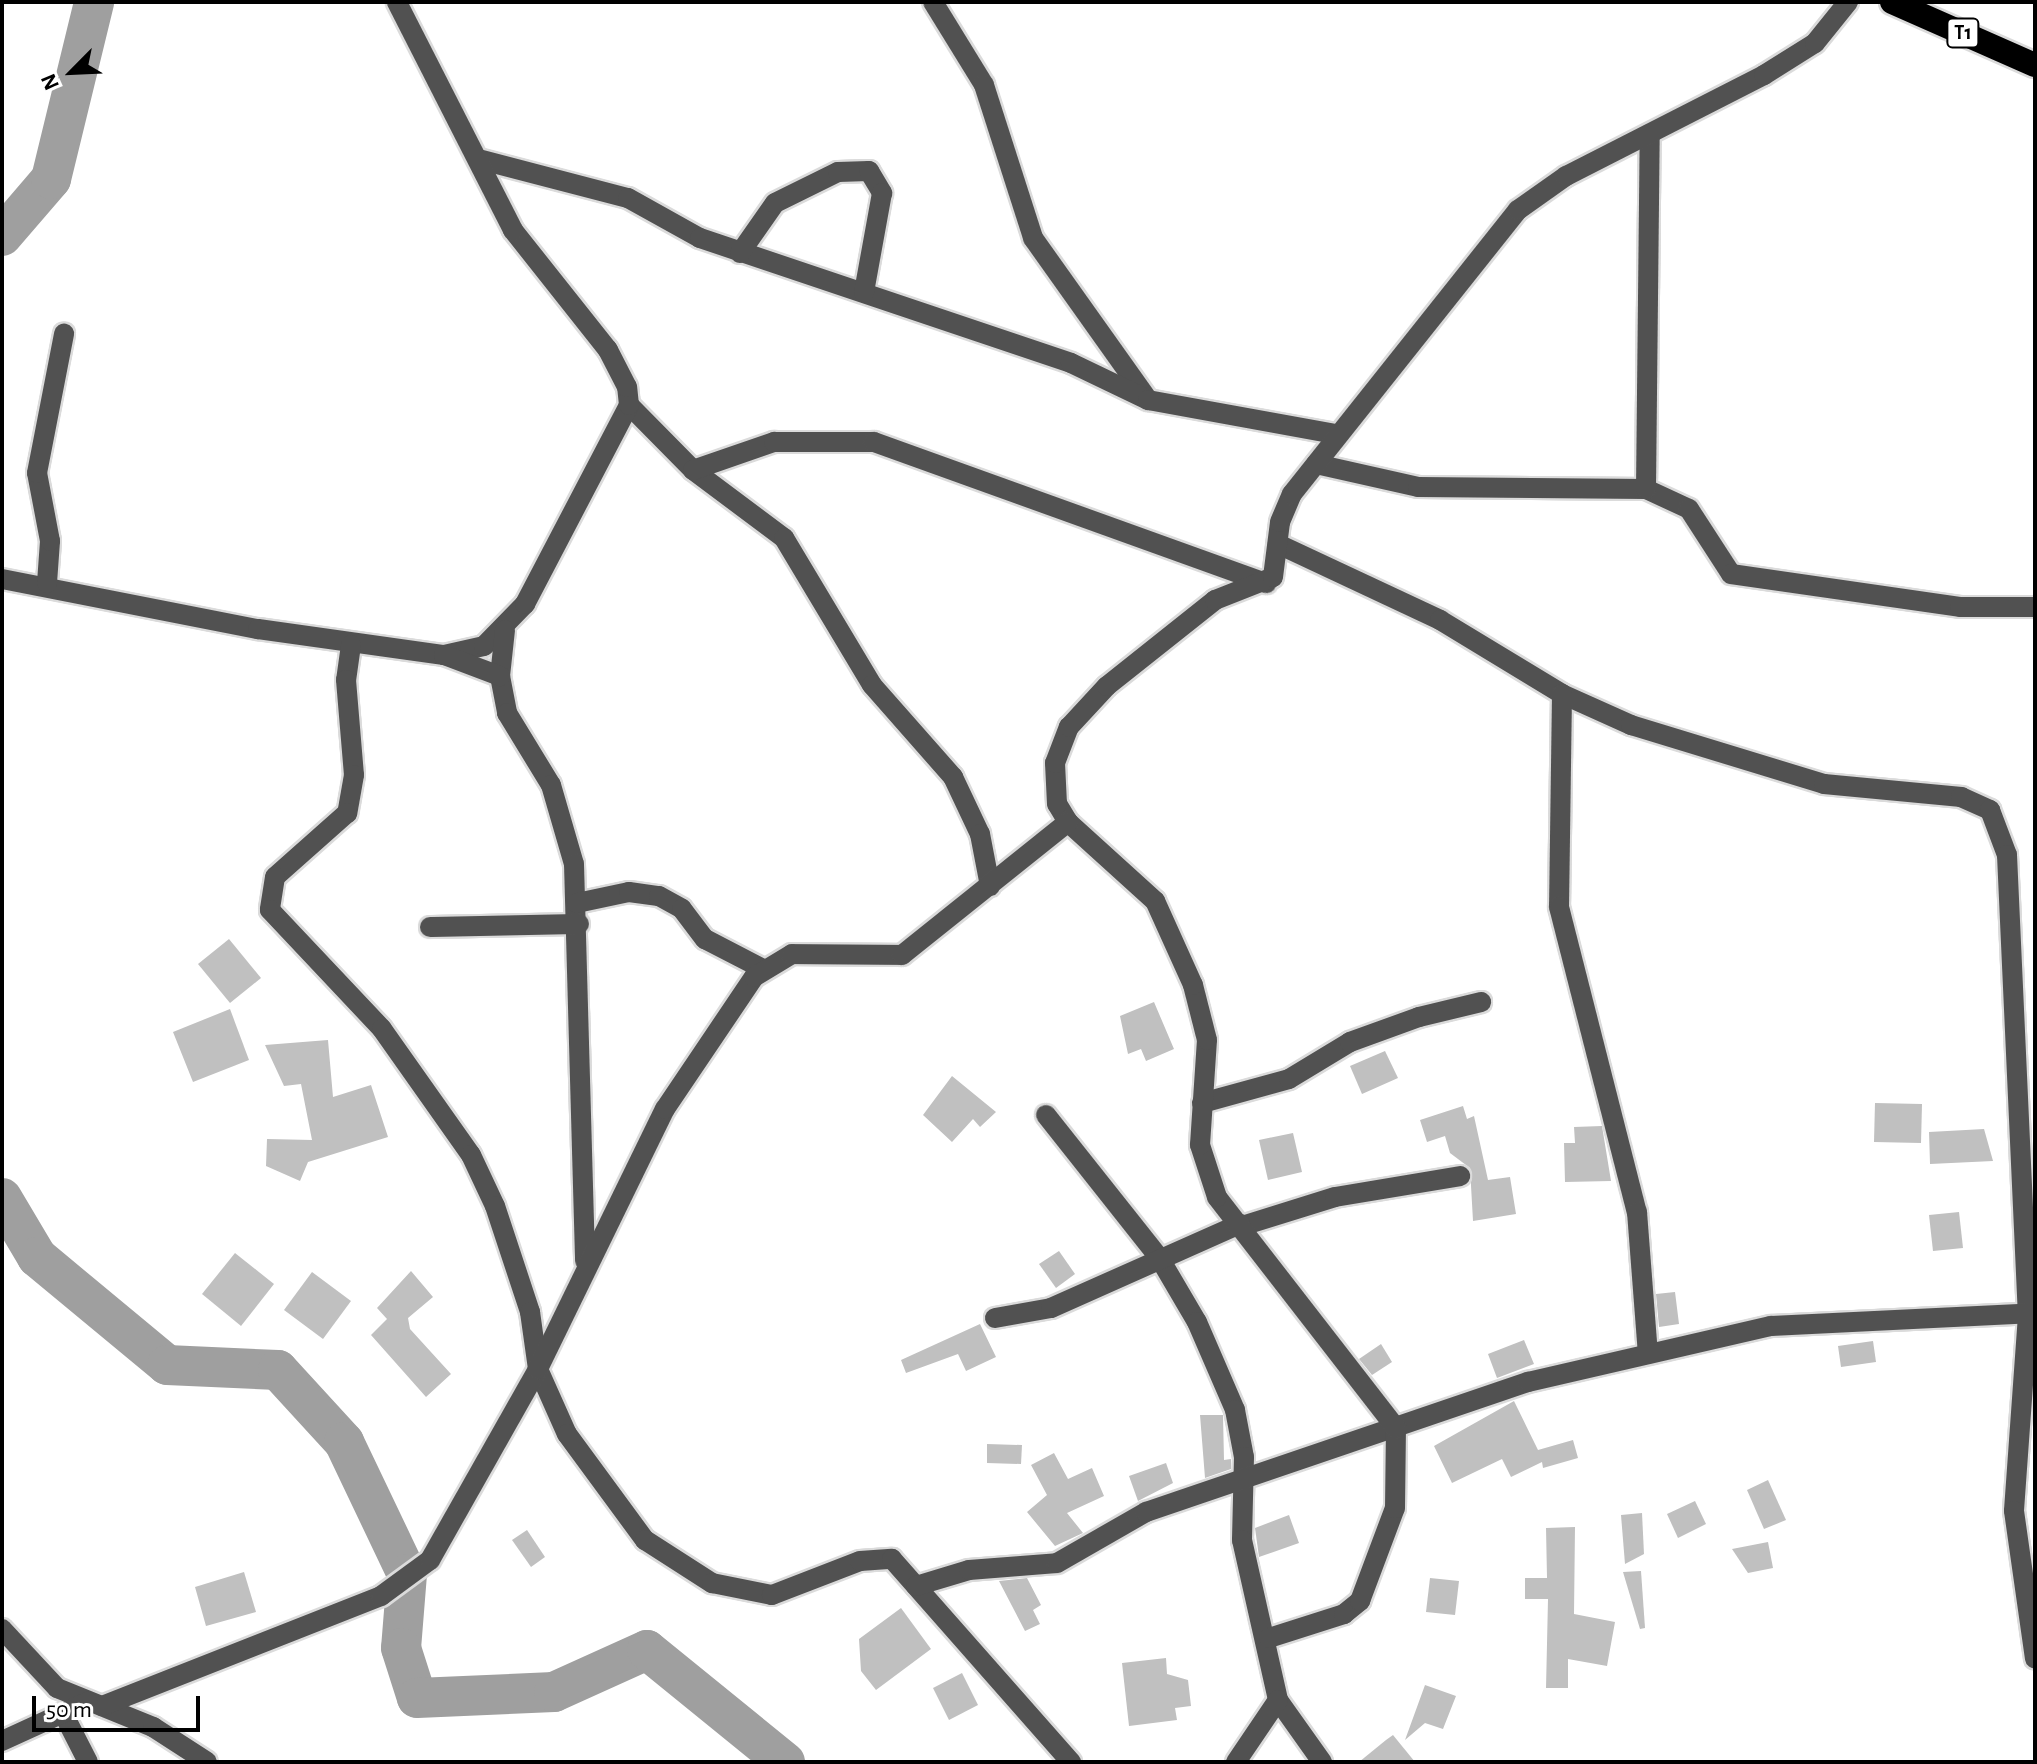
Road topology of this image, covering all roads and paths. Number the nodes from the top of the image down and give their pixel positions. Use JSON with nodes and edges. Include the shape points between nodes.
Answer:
{"nodes":[{"id":1,"x":397,"y":2,"type":"edge"},
{"id":2,"x":933,"y":2,"type":"edge"},
{"id":3,"x":1848,"y":2,"type":"edge"},
{"id":4,"x":1892,"y":2,"type":"edge"},
{"id":5,"x":2035,"y":65,"type":"edge"},
{"id":6,"x":1650,"y":134,"type":"junction"},
{"id":7,"x":478,"y":159,"type":"junction"},
{"id":8,"x":740,"y":253,"type":"junction"},
{"id":9,"x":864,"y":292,"type":"junction"},
{"id":10,"x":64,"y":334,"type":"dead end"},
{"id":11,"x":1148,"y":400,"type":"junction"},
{"id":12,"x":629,"y":405,"type":"junction"},
{"id":13,"x":1336,"y":434,"type":"junction"},
{"id":14,"x":1316,"y":464,"type":"junction"},
{"id":15,"x":693,"y":470,"type":"junction"},
{"id":16,"x":1646,"y":489,"type":"junction"},
{"id":17,"x":1278,"y":544,"type":"junction"},
{"id":18,"x":2,"y":579,"type":"edge"},
{"id":19,"x":47,"y":583,"type":"junction"},
{"id":20,"x":1266,"y":583,"type":"junction"},
{"id":21,"x":2035,"y":607,"type":"edge"},
{"id":22,"x":505,"y":630,"type":"junction"},
{"id":23,"x":351,"y":645,"type":"junction"},
{"id":24,"x":444,"y":655,"type":"junction"},
{"id":25,"x":500,"y":676,"type":"junction"},
{"id":26,"x":1562,"y":694,"type":"junction"},
{"id":27,"x":1068,"y":822,"type":"junction"},
{"id":28,"x":990,"y":886,"type":"junction"},
{"id":29,"x":577,"y":903,"type":"junction"},
{"id":30,"x":579,"y":924,"type":"junction"},
{"id":31,"x":430,"y":927,"type":"dead end"},
{"id":32,"x":763,"y":969,"type":"junction"},
{"id":33,"x":1481,"y":1002,"type":"dead end"},
{"id":34,"x":1202,"y":1103,"type":"junction"},
{"id":35,"x":1046,"y":1115,"type":"dead end"},
{"id":36,"x":1460,"y":1176,"type":"dead end"},
{"id":37,"x":1241,"y":1225,"type":"junction"},
{"id":38,"x":1160,"y":1259,"type":"junction"},
{"id":39,"x":585,"y":1265,"type":"junction"},
{"id":40,"x":2032,"y":1314,"type":"edge"},
{"id":41,"x":995,"y":1318,"type":"dead end"},
{"id":42,"x":1648,"y":1354,"type":"junction"},
{"id":43,"x":538,"y":1369,"type":"junction"},
{"id":44,"x":1396,"y":1428,"type":"junction"},
{"id":45,"x":1243,"y":1482,"type":"junction"},
{"id":46,"x":916,"y":1586,"type":"junction"},
{"id":47,"x":2,"y":1629,"type":"edge"},
{"id":48,"x":1269,"y":1638,"type":"junction"},
{"id":49,"x":2035,"y":1659,"type":"edge"},
{"id":50,"x":1278,"y":1700,"type":"junction"},
{"id":51,"x":95,"y":1704,"type":"junction"},
{"id":52,"x":63,"y":1713,"type":"junction"},
{"id":53,"x":2,"y":1741,"type":"edge"},
{"id":54,"x":88,"y":1762,"type":"edge"},
{"id":55,"x":207,"y":1762,"type":"edge"},
{"id":56,"x":1071,"y":1762,"type":"edge"},
{"id":57,"x":1236,"y":1762,"type":"edge"},
{"id":58,"x":1322,"y":1762,"type":"edge"}],
"edges":[{"from":1,"to":7,"type":"street"},
{"from":2,"to":11,"type":"street","via":[[984,85],[1033,238]]},
{"from":3,"to":6,"type":"street","via":[[1815,43]]},
{"from":4,"to":5,"type":"highway","number":"T1"},
{"from":6,"to":13,"type":"street","via":[[1518,210]]},
{"from":6,"to":16,"type":"street"},
{"from":7,"to":8,"type":"street","via":[[628,198]]},
{"from":7,"to":12,"type":"street","via":[[513,230],[617,364]]},
{"from":8,"to":9,"type":"street"},
{"from":8,"to":9,"type":"street","via":[[775,203],[838,172],[869,171],[882,193]]},
{"from":9,"to":11,"type":"street","via":[[1071,363]]},
{"from":10,"to":19,"type":"street","via":[[37,473],[50,541]]},
{"from":11,"to":13,"type":"street"},
{"from":12,"to":15,"type":"street"},
{"from":12,"to":22,"type":"street","via":[[559,551]]},
{"from":13,"to":14,"type":"street"},
{"from":14,"to":16,"type":"street","via":[[1418,487]]},
{"from":14,"to":17,"type":"street","via":[[1283,510]]},
{"from":15,"to":20,"type":"street","via":[[789,440],[874,442]]},
{"from":15,"to":28,"type":"street","via":[[766,522],[797,555],[872,685],[953,777],[980,834]]},
{"from":16,"to":21,"type":"street","via":[[1689,509],[1731,574],[1960,607]]},
{"from":17,"to":20,"type":"street"},
{"from":17,"to":26,"type":"street","via":[[1440,620]]},
{"from":18,"to":19,"type":"street"},
{"from":19,"to":23,"type":"street"},
{"from":20,"to":27,"type":"street","via":[[1215,600],[1107,686],[1069,727],[1053,783]]},
{"from":22,"to":24,"type":"street","via":[[478,648]]},
{"from":22,"to":25,"type":"street"},
{"from":23,"to":24,"type":"street"},
{"from":23,"to":43,"type":"street","via":[[346,680],[354,775],[347,813],[275,877],[270,910],[382,1029],[471,1155],[530,1312]]},
{"from":24,"to":25,"type":"street"},
{"from":25,"to":29,"type":"street","via":[[507,713],[557,803]]},
{"from":26,"to":40,"type":"street","via":[[1631,725],[1824,784],[1961,797],[1990,810],[2006,839]]},
{"from":26,"to":42,"type":"street","via":[[1559,907],[1637,1212]]},
{"from":27,"to":28,"type":"street"},
{"from":27,"to":34,"type":"street","via":[[1137,881],[1172,930],[1207,1040]]},
{"from":28,"to":32,"type":"street","via":[[890,960],[792,954]]},
{"from":29,"to":30,"type":"street"},
{"from":29,"to":32,"type":"street","via":[[629,892],[659,896],[682,909],[705,939]]},
{"from":30,"to":31,"type":"street"},
{"from":30,"to":39,"type":"street"},
{"from":32,"to":39,"type":"street","via":[[665,1109]]},
{"from":33,"to":34,"type":"street","via":[[1350,1042],[1289,1079]]},
{"from":34,"to":37,"type":"street","via":[[1200,1145],[1211,1182]]},
{"from":35,"to":38,"type":"street"},
{"from":36,"to":37,"type":"street","via":[[1335,1197]]},
{"from":37,"to":38,"type":"street"},
{"from":37,"to":44,"type":"street"},
{"from":38,"to":41,"type":"street","via":[[1051,1308]]},
{"from":38,"to":45,"type":"street","via":[[1197,1322],[1235,1410]]},
{"from":39,"to":43,"type":"street"},
{"from":40,"to":42,"type":"street","via":[[1771,1326]]},
{"from":40,"to":49,"type":"street","via":[[2014,1511]]},
{"from":42,"to":44,"type":"street","via":[[1528,1382]]},
{"from":43,"to":46,"type":"street","via":[[567,1434],[636,1529],[712,1583],[772,1595],[878,1557],[903,1567]]},
{"from":43,"to":51,"type":"street","via":[[430,1560],[381,1596]]},
{"from":44,"to":45,"type":"street"},
{"from":44,"to":48,"type":"street","via":[[1395,1508],[1360,1601],[1344,1614]]},
{"from":45,"to":46,"type":"street","via":[[1146,1512],[1057,1563],[969,1570]]},
{"from":45,"to":48,"type":"street","via":[[1242,1540]]},
{"from":46,"to":56,"type":"street"},
{"from":47,"to":51,"type":"street","via":[[37,1671]]},
{"from":48,"to":50,"type":"street"},
{"from":50,"to":57,"type":"street"},
{"from":50,"to":58,"type":"street"},
{"from":51,"to":52,"type":"street"},
{"from":51,"to":55,"type":"street"},
{"from":52,"to":53,"type":"street"},
{"from":52,"to":54,"type":"street"}]}
